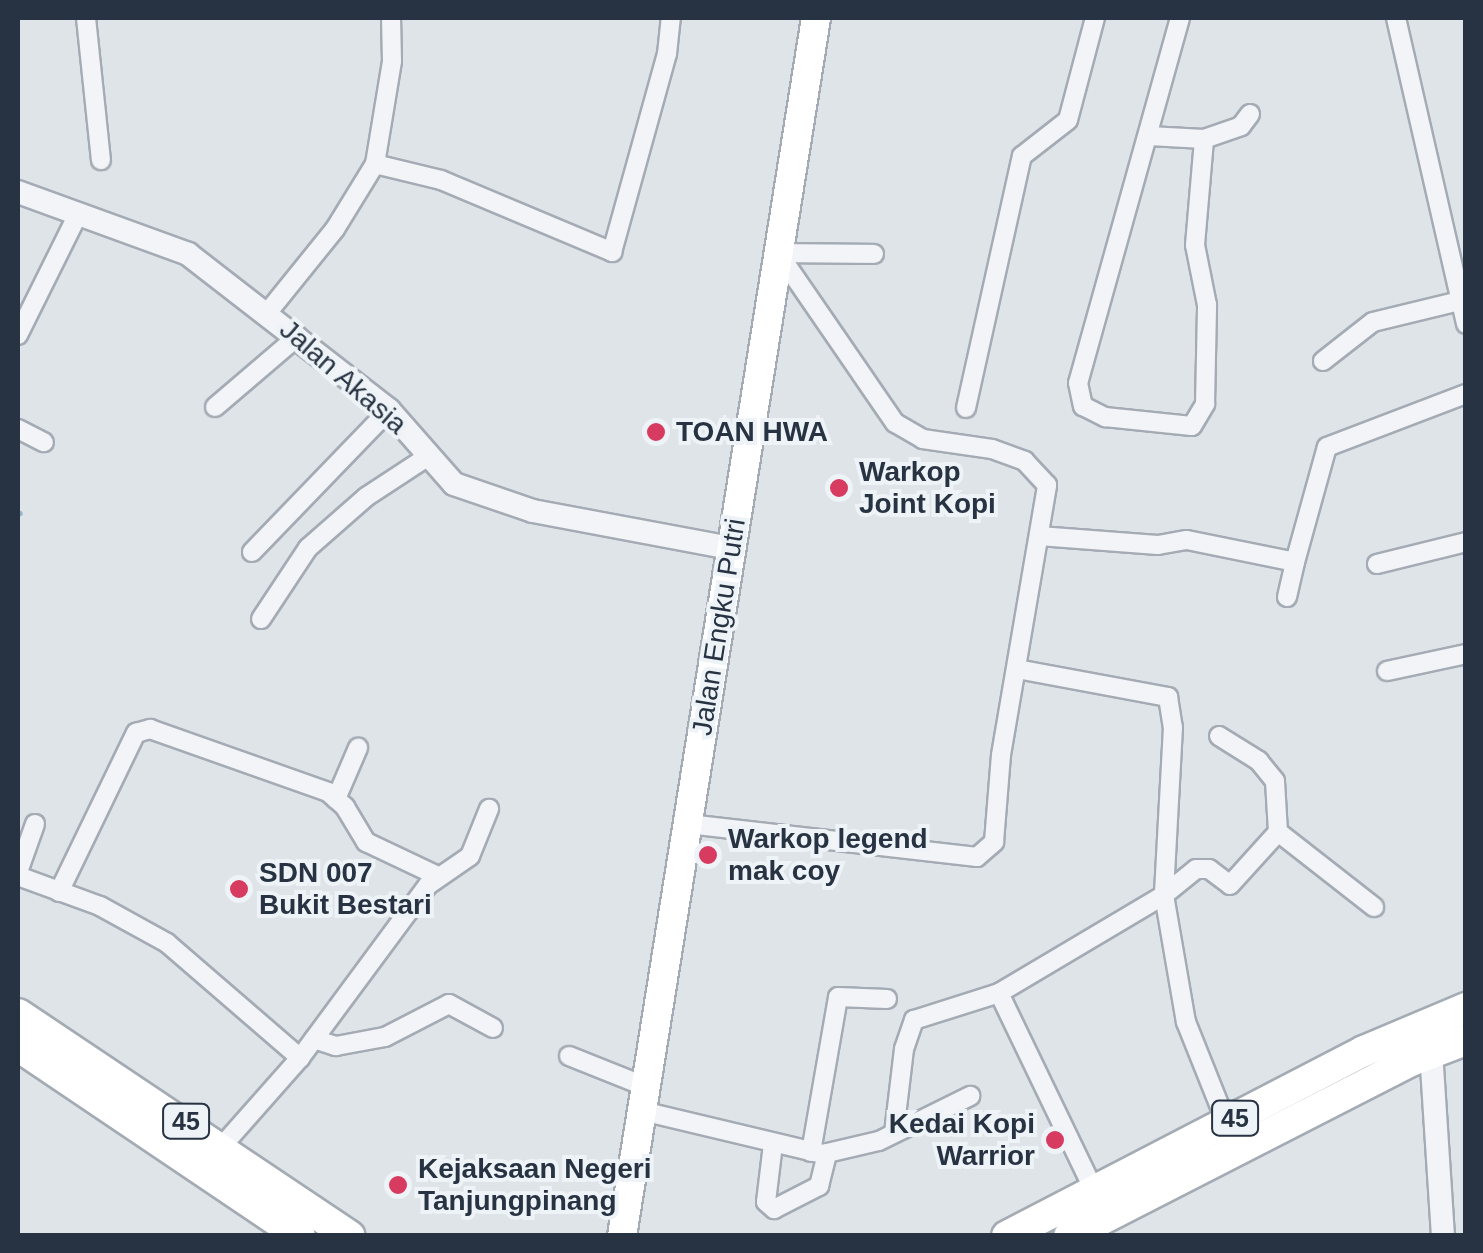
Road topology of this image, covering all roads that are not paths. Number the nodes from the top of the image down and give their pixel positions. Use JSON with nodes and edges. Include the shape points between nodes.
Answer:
{"nodes":[{"id":1,"x":86,"y":18,"type":"edge"},
{"id":2,"x":391,"y":18,"type":"edge"},
{"id":3,"x":672,"y":18,"type":"edge"},
{"id":4,"x":816,"y":18,"type":"edge"},
{"id":5,"x":1095,"y":18,"type":"edge"},
{"id":6,"x":1180,"y":18,"type":"edge"},
{"id":7,"x":1396,"y":18,"type":"edge"},
{"id":8,"x":1250,"y":114,"type":"dead end"},
{"id":9,"x":1149,"y":136,"type":"junction"},
{"id":10,"x":1204,"y":139,"type":"junction"},
{"id":11,"x":101,"y":160,"type":"dead end"},
{"id":12,"x":375,"y":164,"type":"junction"},
{"id":13,"x":18,"y":192,"type":"edge"},
{"id":14,"x":78,"y":214,"type":"junction"},
{"id":15,"x":874,"y":254,"type":"dead end"},
{"id":16,"x":782,"y":255,"type":"junction"},
{"id":17,"x":1460,"y":301,"type":"junction"},
{"id":18,"x":268,"y":312,"type":"junction"},
{"id":19,"x":1466,"y":324,"type":"edge"},
{"id":20,"x":18,"y":335,"type":"edge"},
{"id":21,"x":298,"y":336,"type":"junction"},
{"id":22,"x":1324,"y":360,"type":"dead end"},
{"id":23,"x":1466,"y":394,"type":"edge"},
{"id":24,"x":215,"y":407,"type":"dead end"},
{"id":25,"x":966,"y":408,"type":"dead end"},
{"id":26,"x":389,"y":410,"type":"junction"},
{"id":27,"x":18,"y":429,"type":"edge"},
{"id":28,"x":44,"y":442,"type":"dead end"},
{"id":29,"x":427,"y":457,"type":"junction"},
{"id":30,"x":1040,"y":536,"type":"junction"},
{"id":31,"x":1466,"y":542,"type":"edge"},
{"id":32,"x":730,"y":548,"type":"junction"},
{"id":33,"x":252,"y":552,"type":"dead end"},
{"id":34,"x":1294,"y":562,"type":"junction"},
{"id":35,"x":1377,"y":564,"type":"dead end"},
{"id":36,"x":1287,"y":597,"type":"dead end"},
{"id":37,"x":261,"y":619,"type":"dead end"},
{"id":38,"x":1466,"y":654,"type":"edge"},
{"id":39,"x":1017,"y":669,"type":"junction"},
{"id":40,"x":1386,"y":671,"type":"dead end"},
{"id":41,"x":1219,"y":736,"type":"dead end"},
{"id":42,"x":358,"y":748,"type":"dead end"},
{"id":43,"x":336,"y":798,"type":"junction"},
{"id":44,"x":490,"y":809,"type":"dead end"},
{"id":45,"x":35,"y":824,"type":"dead end"},
{"id":46,"x":688,"y":824,"type":"junction"},
{"id":47,"x":1278,"y":832,"type":"junction"},
{"id":48,"x":18,"y":874,"type":"edge"},
{"id":49,"x":438,"y":876,"type":"junction"},
{"id":50,"x":59,"y":892,"type":"junction"},
{"id":51,"x":1164,"y":895,"type":"junction"},
{"id":52,"x":1374,"y":907,"type":"dead end"},
{"id":53,"x":999,"y":994,"type":"junction"},
{"id":54,"x":887,"y":1000,"type":"dead end"},
{"id":55,"x":1466,"y":1008,"type":"edge"},
{"id":56,"x":18,"y":1014,"type":"edge"},
{"id":57,"x":493,"y":1028,"type":"dead end"},
{"id":58,"x":314,"y":1039,"type":"junction"},
{"id":59,"x":1466,"y":1040,"type":"edge"},
{"id":60,"x":18,"y":1046,"type":"edge"},
{"id":61,"x":1432,"y":1050,"type":"junction"},
{"id":62,"x":569,"y":1056,"type":"dead end"},
{"id":63,"x":300,"y":1058,"type":"junction"},
{"id":64,"x":81,"y":1070,"type":"junction"},
{"id":65,"x":970,"y":1096,"type":"dead end"},
{"id":66,"x":640,"y":1097,"type":"junction"},
{"id":67,"x":894,"y":1134,"type":"junction"},
{"id":68,"x":1233,"y":1136,"type":"junction"},
{"id":69,"x":773,"y":1144,"type":"junction"},
{"id":70,"x":223,"y":1146,"type":"junction"},
{"id":71,"x":819,"y":1153,"type":"junction"},
{"id":72,"x":1094,"y":1190,"type":"junction"},
{"id":73,"x":300,"y":1236,"type":"edge"},
{"id":74,"x":349,"y":1236,"type":"edge"},
{"id":75,"x":622,"y":1236,"type":"edge"},
{"id":76,"x":1006,"y":1236,"type":"edge"},
{"id":77,"x":1069,"y":1236,"type":"edge"},
{"id":78,"x":1443,"y":1236,"type":"edge"}],
"edges":[{"from":1,"to":11,"type":"street"},
{"from":2,"to":12,"type":"street","via":[[392,61]]},
{"from":3,"to":12,"type":"street","via":[[668,54],[612,252],[441,180]]},
{"from":4,"to":16,"type":"main road","name":"Jalan Engku Putri"},
{"from":5,"to":25,"type":"street","via":[[1068,120],[1022,156]]},
{"from":6,"to":9,"type":"street"},
{"from":7,"to":17,"type":"street"},
{"from":8,"to":10,"type":"street","via":[[1241,126]]},
{"from":9,"to":10,"type":"street"},
{"from":9,"to":10,"type":"street","via":[[1078,384],[1084,406],[1104,417],[1166,428],[1192,426],[1205,404],[1207,304],[1195,246]]},
{"from":12,"to":18,"type":"street","via":[[335,228]]},
{"from":13,"to":14,"type":"street","name":"Jalan Akasia"},
{"from":14,"to":18,"type":"street","name":"Jalan Akasia","via":[[188,254]]},
{"from":14,"to":20,"type":"street"},
{"from":15,"to":16,"type":"street"},
{"from":16,"to":30,"type":"street","via":[[895,423],[923,439],[992,449],[1043,476]]},
{"from":16,"to":32,"type":"main road","name":"Jalan Engku Putri"},
{"from":17,"to":19,"type":"street"},
{"from":17,"to":22,"type":"street","via":[[1374,322]]},
{"from":18,"to":21,"type":"street","name":"Jalan Akasia"},
{"from":21,"to":24,"type":"street"},
{"from":21,"to":26,"type":"street","name":"Jalan Akasia"},
{"from":23,"to":34,"type":"street","via":[[1327,447]]},
{"from":26,"to":29,"type":"street","name":"Jalan Akasia"},
{"from":26,"to":33,"type":"street"},
{"from":27,"to":28,"type":"street"},
{"from":29,"to":32,"type":"street","name":"Jalan Akasia","via":[[454,484],[500,501]]},
{"from":29,"to":37,"type":"street","via":[[366,496],[308,548]]},
{"from":30,"to":34,"type":"street","via":[[1158,545],[1188,540]]},
{"from":30,"to":39,"type":"street"},
{"from":31,"to":35,"type":"street"},
{"from":32,"to":46,"type":"main road","name":"Jalan Engku Putri"},
{"from":34,"to":36,"type":"street"},
{"from":38,"to":40,"type":"street"},
{"from":39,"to":46,"type":"street","via":[[988,852],[977,857]]},
{"from":39,"to":51,"type":"street","via":[[1168,697],[1173,727]]},
{"from":41,"to":47,"type":"street","via":[[1259,761],[1275,780]]},
{"from":42,"to":43,"type":"street"},
{"from":43,"to":49,"type":"street","via":[[366,842]]},
{"from":43,"to":50,"type":"street","via":[[190,740],[144,730],[136,733]]},
{"from":44,"to":49,"type":"street","via":[[470,856]]},
{"from":45,"to":48,"type":"street"},
{"from":46,"to":66,"type":"main road","name":"Jalan Engku Putri"},
{"from":47,"to":51,"type":"street","via":[[1230,885],[1202,867]]},
{"from":47,"to":52,"type":"street"},
{"from":48,"to":50,"type":"street"},
{"from":49,"to":58,"type":"street"},
{"from":50,"to":63,"type":"street","via":[[167,943]]},
{"from":51,"to":53,"type":"street"},
{"from":51,"to":68,"type":"street","via":[[1186,1022]]},
{"from":53,"to":67,"type":"street","via":[[914,1020],[904,1048]]},
{"from":53,"to":72,"type":"street"},
{"from":54,"to":71,"type":"street","via":[[838,997]]},
{"from":55,"to":68,"type":"highway","number":"45","via":[[1364,1050]]},
{"from":56,"to":64,"type":"highway","number":"45"},
{"from":57,"to":58,"type":"street","via":[[448,1004],[396,1034],[336,1046]]},
{"from":58,"to":63,"type":"street"},
{"from":59,"to":61,"type":"highway","number":"45"},
{"from":60,"to":64,"type":"highway","number":"45"},
{"from":61,"to":68,"type":"highway","number":"45"},
{"from":61,"to":78,"type":"street"},
{"from":62,"to":66,"type":"street"},
{"from":63,"to":70,"type":"street"},
{"from":64,"to":70,"type":"highway","number":"45"},
{"from":64,"to":73,"type":"highway","number":"45"},
{"from":65,"to":67,"type":"street"},
{"from":66,"to":69,"type":"street"},
{"from":66,"to":75,"type":"main road","name":"Jalan Engku Putri"},
{"from":67,"to":71,"type":"street"},
{"from":68,"to":72,"type":"highway","number":"45"},
{"from":68,"to":77,"type":"highway","number":"45"},
{"from":69,"to":71,"type":"street"},
{"from":69,"to":71,"type":"street","via":[[766,1202],[774,1208],[819,1186]]},
{"from":70,"to":74,"type":"highway","number":"45"},
{"from":72,"to":76,"type":"highway","number":"45"}]}
